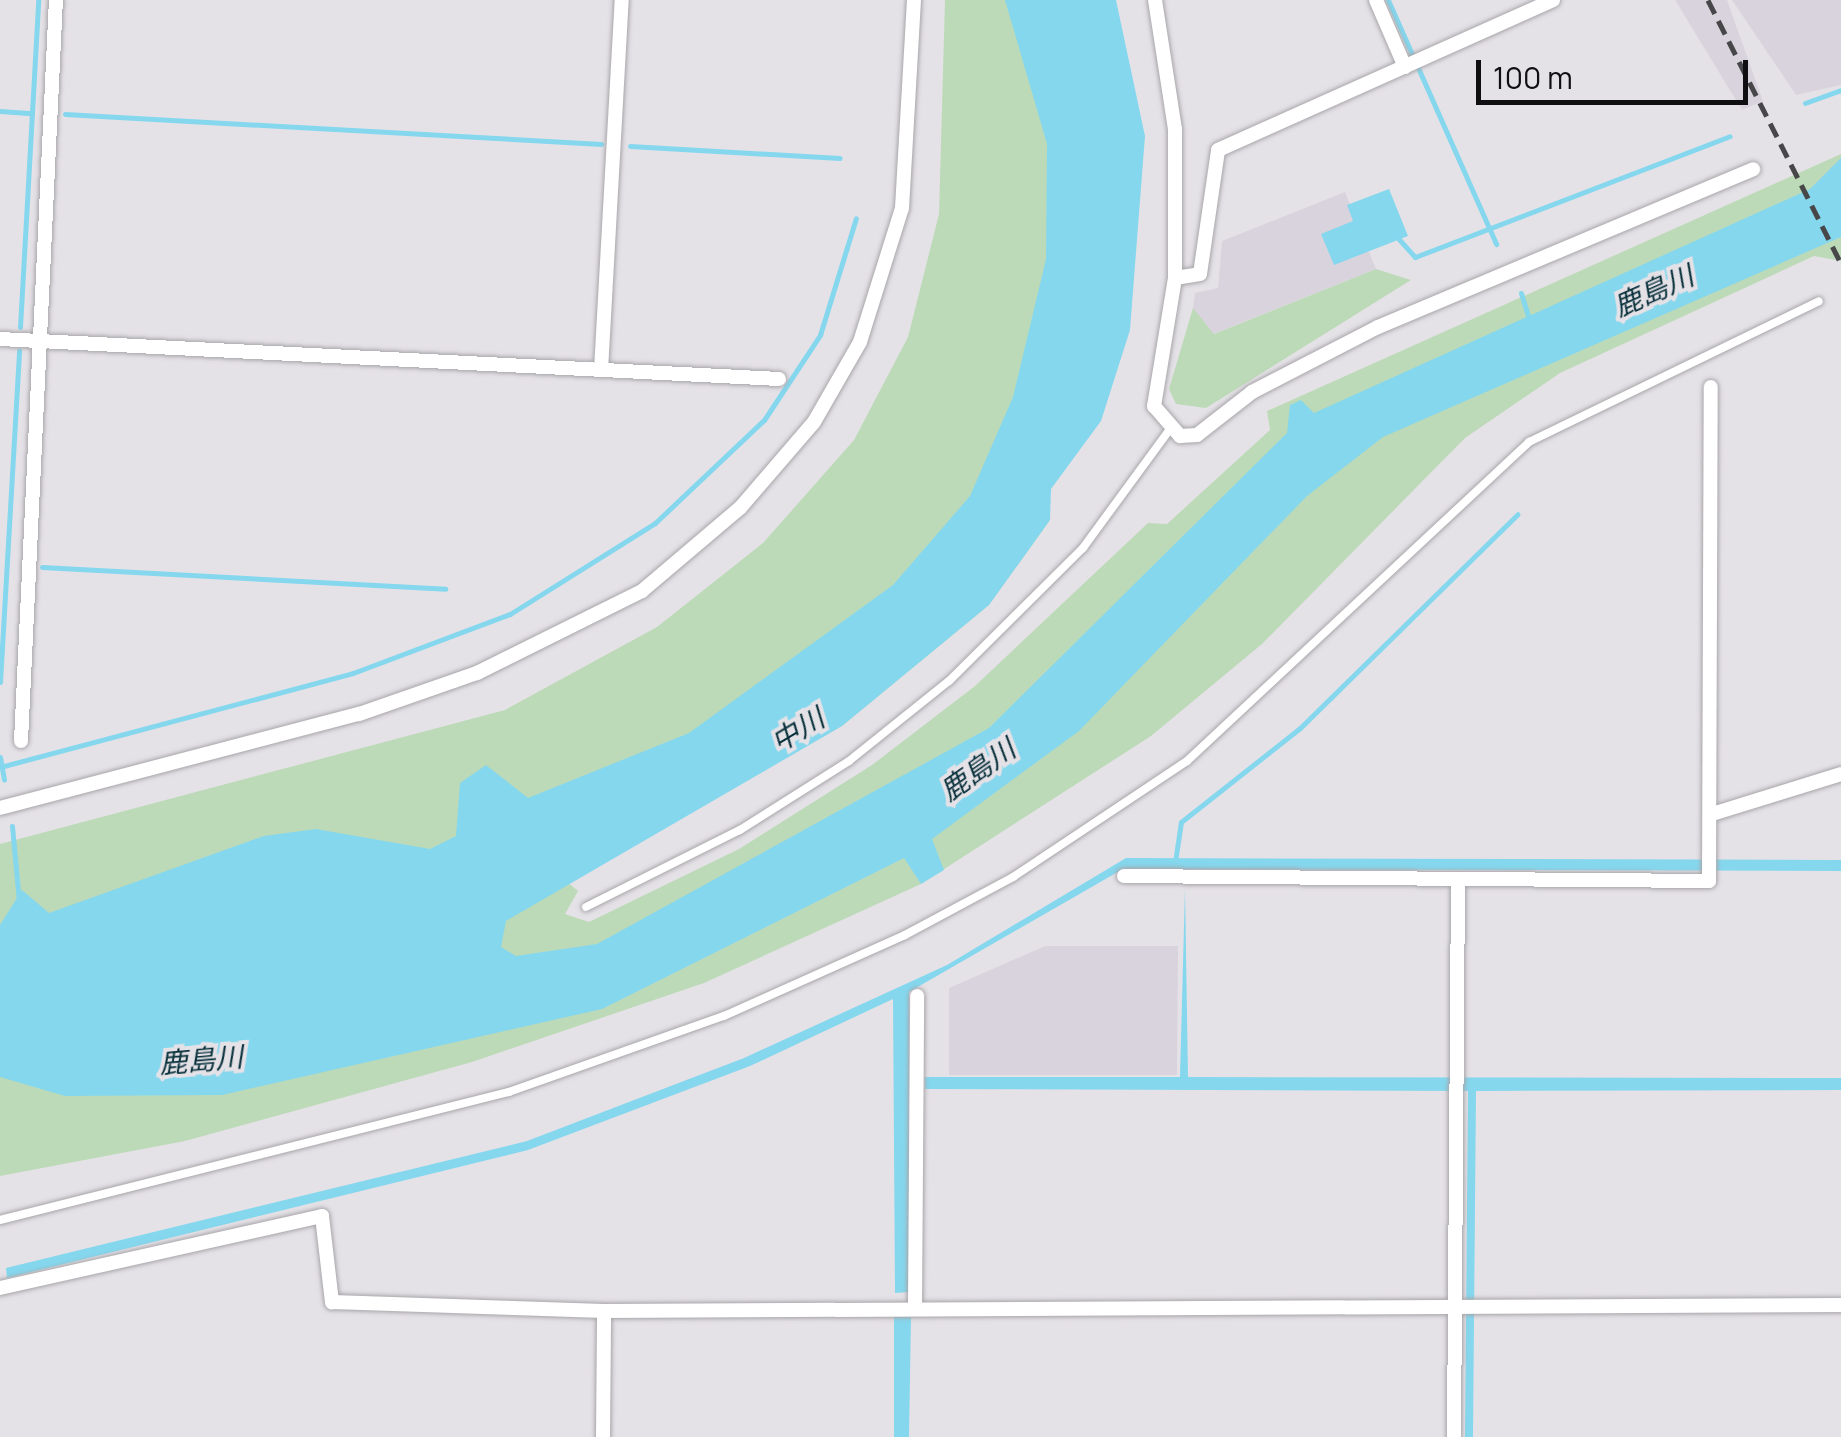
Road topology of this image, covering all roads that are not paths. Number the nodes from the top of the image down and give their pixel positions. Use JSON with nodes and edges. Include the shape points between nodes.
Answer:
{"nodes":[{"id":1,"x":56,"y":0,"type":"edge"},
{"id":2,"x":622,"y":0,"type":"edge"},
{"id":3,"x":914,"y":0,"type":"edge"},
{"id":4,"x":1155,"y":0,"type":"edge"},
{"id":5,"x":1376,"y":0,"type":"edge"},
{"id":6,"x":1553,"y":0,"type":"edge"},
{"id":7,"x":1406,"y":66,"type":"junction"},
{"id":8,"x":1753,"y":168,"type":"dead end"},
{"id":9,"x":1175,"y":278,"type":"junction"},
{"id":10,"x":1819,"y":301,"type":"dead end"},
{"id":11,"x":0,"y":339,"type":"edge"},
{"id":12,"x":40,"y":341,"type":"junction"},
{"id":13,"x":601,"y":370,"type":"junction"},
{"id":14,"x":778,"y":380,"type":"dead end"},
{"id":15,"x":1711,"y":387,"type":"dead end"},
{"id":16,"x":1170,"y":429,"type":"junction"},
{"id":17,"x":21,"y":741,"type":"dead end"},
{"id":18,"x":1841,"y":774,"type":"edge"},
{"id":19,"x":0,"y":808,"type":"edge"},
{"id":20,"x":1712,"y":814,"type":"junction"},
{"id":21,"x":1124,"y":876,"type":"dead end"},
{"id":22,"x":1458,"y":881,"type":"junction"},
{"id":23,"x":586,"y":907,"type":"dead end"},
{"id":24,"x":917,"y":996,"type":"dead end"},
{"id":25,"x":0,"y":1220,"type":"edge"},
{"id":26,"x":0,"y":1288,"type":"edge"},
{"id":27,"x":1454,"y":1301,"type":"junction"},
{"id":28,"x":1841,"y":1304,"type":"edge"},
{"id":29,"x":916,"y":1307,"type":"junction"},
{"id":30,"x":604,"y":1310,"type":"junction"},
{"id":31,"x":603,"y":1437,"type":"edge"},
{"id":32,"x":1454,"y":1437,"type":"edge"}],
"edges":[{"from":1,"to":12,"type":"street"},
{"from":2,"to":13,"type":"street"},
{"from":3,"to":19,"type":"street","via":[[902,208],[860,342],[814,422],[740,508],[642,591],[477,673],[359,714]]},
{"from":4,"to":9,"type":"street","via":[[1176,129]]},
{"from":5,"to":7,"type":"street"},
{"from":6,"to":7,"type":"street"},
{"from":7,"to":9,"type":"street","via":[[1218,150],[1200,274]]},
{"from":8,"to":16,"type":"street","via":[[1378,327],[1252,392],[1197,435]]},
{"from":9,"to":16,"type":"street","via":[[1154,406]]},
{"from":10,"to":25,"type":"lane","via":[[1529,442],[1187,761],[1012,877],[905,936],[724,1016],[510,1092]]},
{"from":11,"to":12,"type":"street"},
{"from":12,"to":13,"type":"street"},
{"from":12,"to":17,"type":"street"},
{"from":13,"to":14,"type":"street"},
{"from":15,"to":20,"type":"street"},
{"from":16,"to":23,"type":"lane","via":[[1084,548],[949,681],[849,762],[740,830]]},
{"from":18,"to":20,"type":"street"},
{"from":20,"to":22,"type":"street","via":[[1708,882]]},
{"from":21,"to":22,"type":"street"},
{"from":22,"to":27,"type":"street"},
{"from":24,"to":29,"type":"street"},
{"from":26,"to":30,"type":"street","via":[[322,1216],[332,1302]]},
{"from":27,"to":28,"type":"street"},
{"from":27,"to":29,"type":"street"},
{"from":27,"to":32,"type":"street"},
{"from":29,"to":30,"type":"street"},
{"from":30,"to":31,"type":"street"}]}
